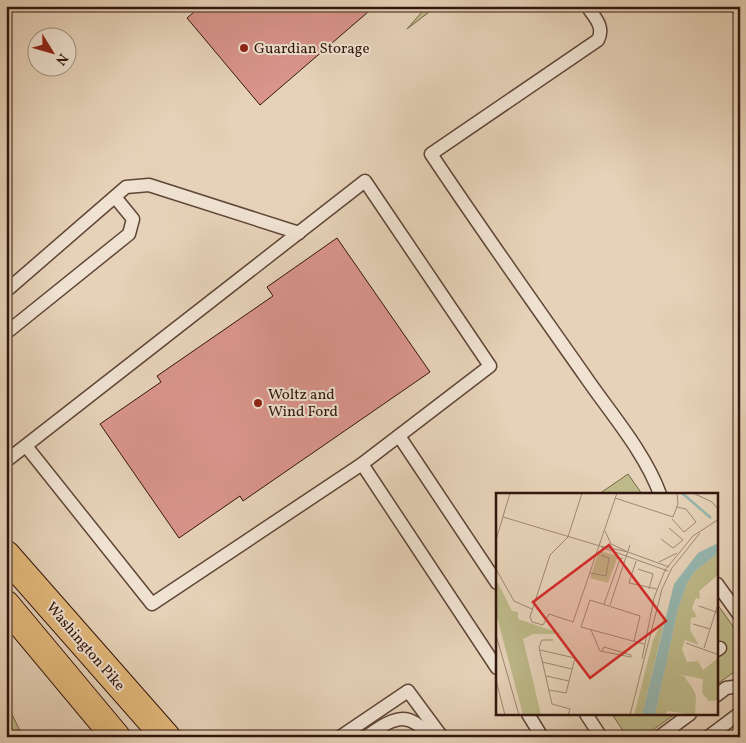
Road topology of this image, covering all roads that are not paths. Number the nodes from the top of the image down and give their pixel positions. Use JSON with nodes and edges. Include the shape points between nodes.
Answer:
{"nodes":[{"id":1,"x":587,"y":6,"type":"edge"},
{"id":2,"x":737,"y":6,"type":"edge"},
{"id":3,"x":740,"y":10,"type":"edge"},
{"id":4,"x":115,"y":197,"type":"junction"},
{"id":5,"x":299,"y":233,"type":"junction"},
{"id":6,"x":6,"y":290,"type":"edge"},
{"id":7,"x":6,"y":333,"type":"edge"},
{"id":8,"x":399,"y":436,"type":"junction"},
{"id":9,"x":26,"y":446,"type":"junction"},
{"id":10,"x":6,"y":461,"type":"edge"},
{"id":11,"x":362,"y":464,"type":"junction"},
{"id":12,"x":660,"y":493,"type":"edge"},
{"id":13,"x":6,"y":555,"type":"edge"},
{"id":14,"x":496,"y":581,"type":"edge"},
{"id":15,"x":718,"y":585,"type":"edge"},
{"id":16,"x":6,"y":605,"type":"edge"},
{"id":17,"x":740,"y":616,"type":"edge"},
{"id":18,"x":496,"y":666,"type":"edge"},
{"id":19,"x":740,"y":686,"type":"edge"},
{"id":20,"x":718,"y":694,"type":"edge"},
{"id":21,"x":740,"y":713,"type":"edge"},
{"id":22,"x":529,"y":716,"type":"edge"},
{"id":23,"x":587,"y":716,"type":"edge"},
{"id":24,"x":687,"y":716,"type":"edge"},
{"id":25,"x":116,"y":737,"type":"edge"},
{"id":26,"x":166,"y":737,"type":"edge"},
{"id":27,"x":340,"y":737,"type":"edge"},
{"id":28,"x":366,"y":737,"type":"edge"},
{"id":29,"x":429,"y":737,"type":"edge"},
{"id":30,"x":442,"y":737,"type":"edge"},
{"id":31,"x":542,"y":737,"type":"edge"},
{"id":32,"x":601,"y":737,"type":"edge"},
{"id":33,"x":659,"y":737,"type":"edge"},
{"id":34,"x":708,"y":737,"type":"edge"}],
"edges":[{"from":1,"to":12,"type":"lane","via":[[600,27],[598,40],[431,154],[625,433],[653,475]]},
{"from":2,"to":3,"type":"lane"},
{"from":4,"to":5,"type":"lane","via":[[126,187],[149,185]]},
{"from":4,"to":6,"type":"lane"},
{"from":4,"to":7,"type":"lane","via":[[133,219],[128,234]]},
{"from":5,"to":8,"type":"lane","via":[[365,181],[490,366]]},
{"from":5,"to":9,"type":"lane"},
{"from":8,"to":11,"type":"lane"},
{"from":8,"to":14,"type":"lane"},
{"from":9,"to":10,"type":"lane"},
{"from":9,"to":11,"type":"lane","via":[[152,604]]},
{"from":11,"to":18,"type":"lane"},
{"from":13,"to":26,"type":"main road","name":"Washington Pike"},
{"from":15,"to":17,"type":"lane"},
{"from":16,"to":25,"type":"main road"},
{"from":19,"to":20,"type":"lane","via":[[726,688]]},
{"from":21,"to":34,"type":"lane"},
{"from":22,"to":31,"type":"lane"},
{"from":23,"to":32,"type":"lane"},
{"from":24,"to":33,"type":"lane"},
{"from":27,"to":30,"type":"lane","via":[[408,691]]},
{"from":28,"to":29,"type":"lane","via":[[387,722],[402,718],[414,721]]}]}
